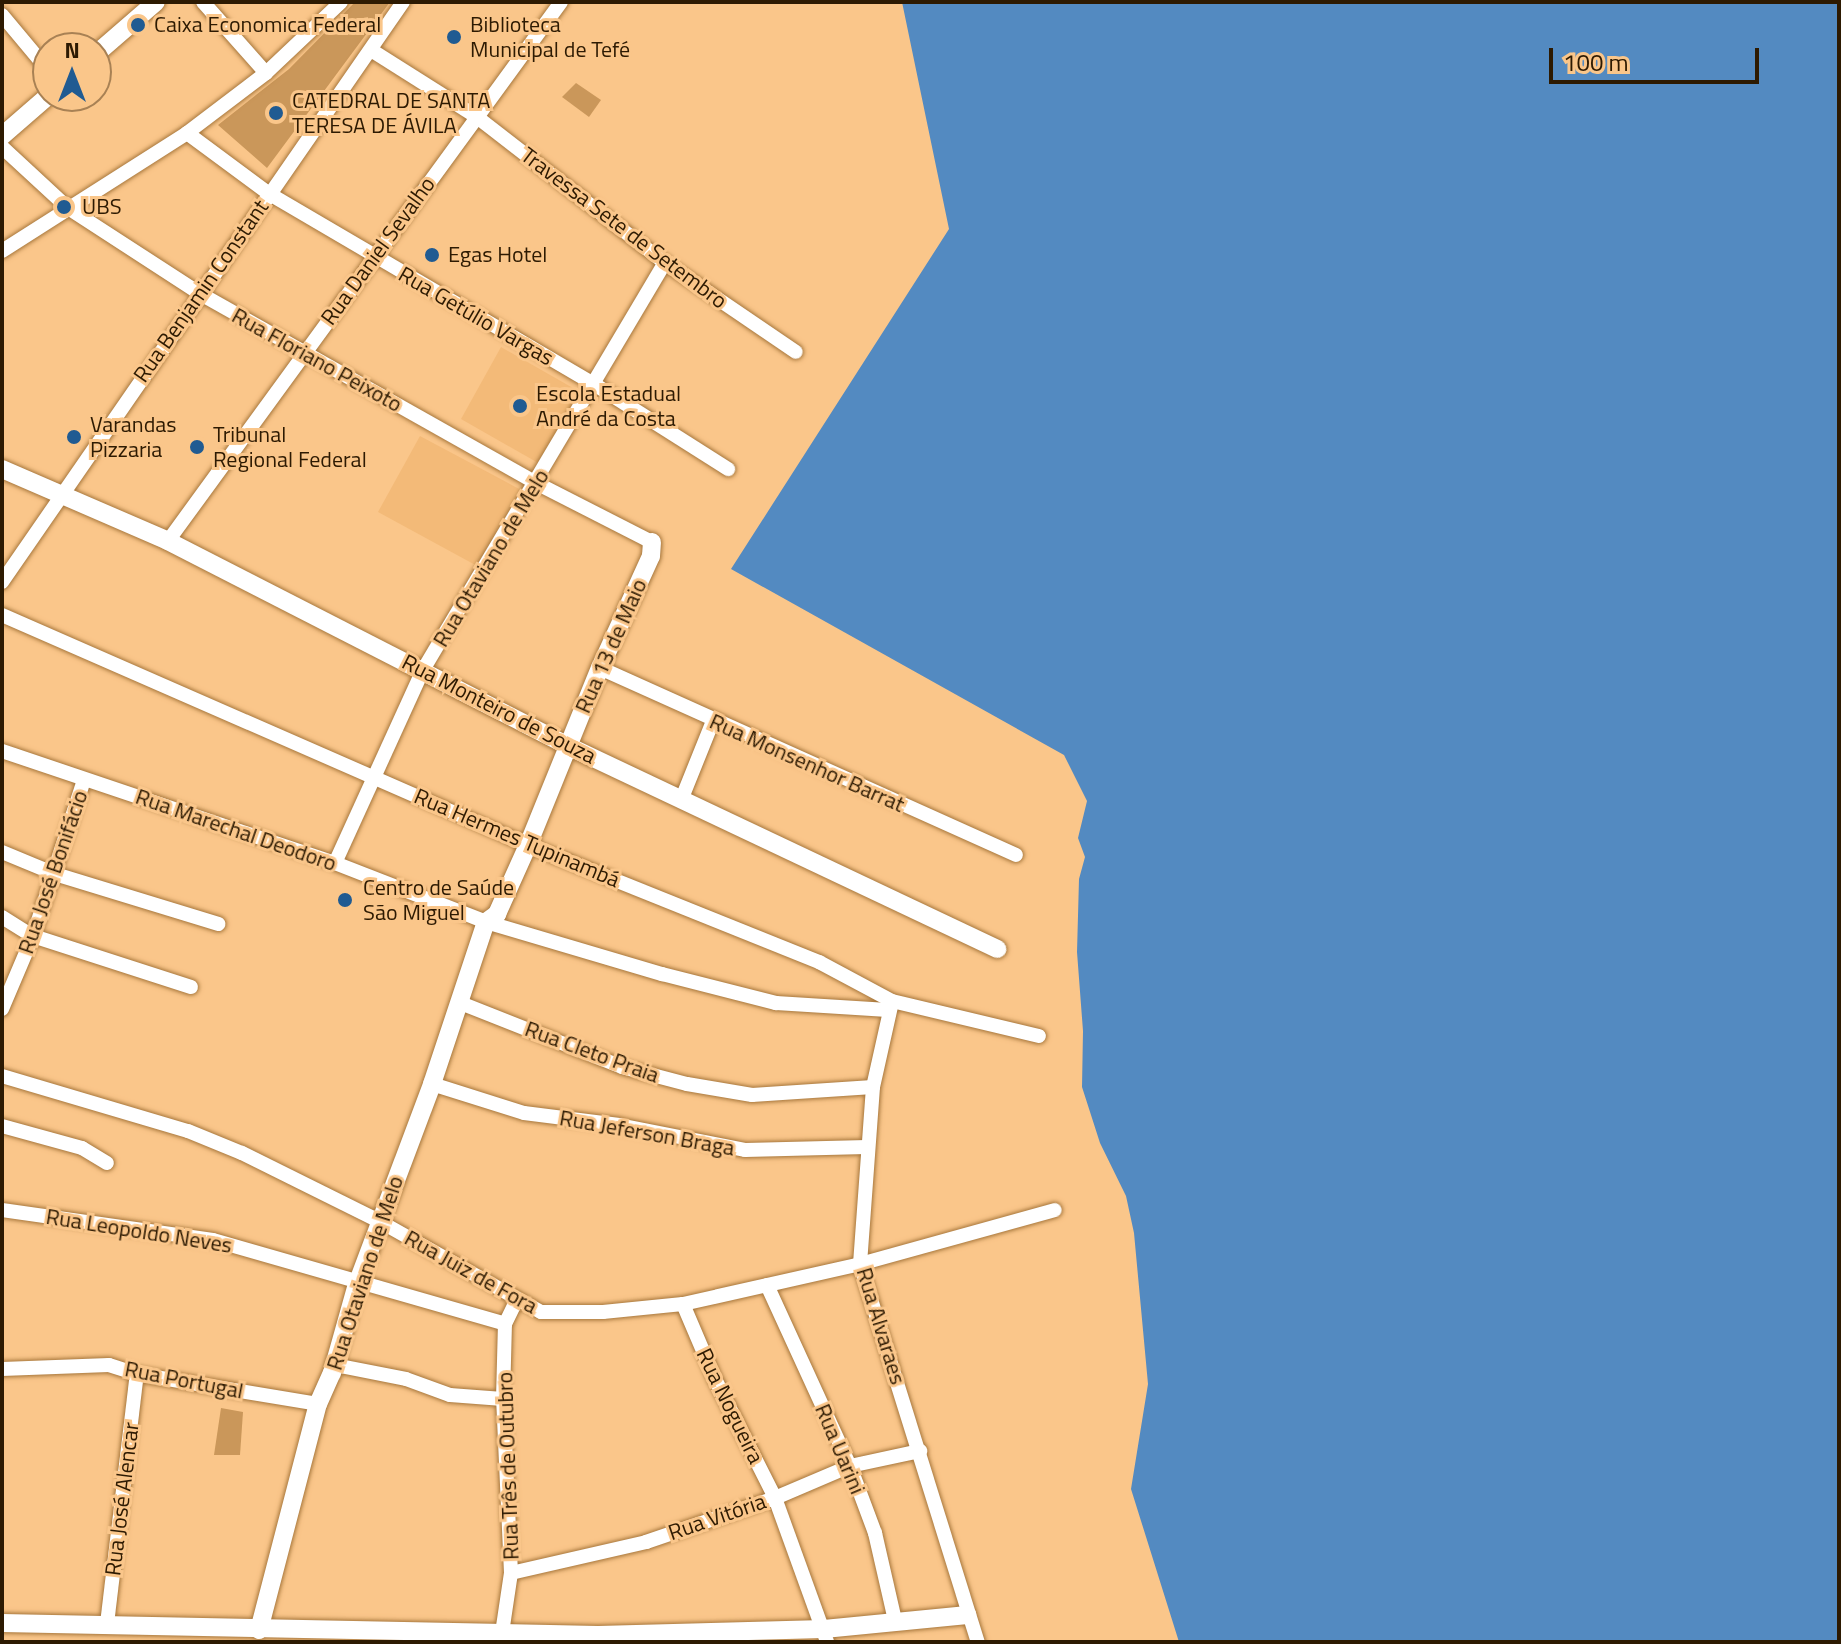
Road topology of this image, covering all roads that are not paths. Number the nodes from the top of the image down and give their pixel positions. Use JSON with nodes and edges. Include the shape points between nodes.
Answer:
{"nodes":[{"id":1,"x":156,"y":2,"type":"edge"},
{"id":2,"x":203,"y":2,"type":"edge"},
{"id":3,"x":341,"y":2,"type":"edge"},
{"id":4,"x":403,"y":2,"type":"edge"},
{"id":5,"x":561,"y":2,"type":"edge"},
{"id":6,"x":2,"y":15,"type":"edge"},
{"id":7,"x":112,"y":40,"type":"edge"},
{"id":8,"x":371,"y":50,"type":"junction"},
{"id":9,"x":32,"y":51,"type":"edge"},
{"id":10,"x":266,"y":73,"type":"junction"},
{"id":11,"x":32,"y":110,"type":"edge"},
{"id":12,"x":477,"y":117,"type":"junction"},
{"id":13,"x":187,"y":133,"type":"junction"},
{"id":14,"x":2,"y":136,"type":"edge"},
{"id":15,"x":2,"y":147,"type":"edge"},
{"id":16,"x":268,"y":193,"type":"junction"},
{"id":17,"x":68,"y":208,"type":"junction"},
{"id":18,"x":2,"y":251,"type":"edge"},
{"id":19,"x":372,"y":256,"type":"junction"},
{"id":20,"x":665,"y":263,"type":"junction"},
{"id":21,"x":199,"y":293,"type":"junction"},
{"id":22,"x":305,"y":352,"type":"junction"},
{"id":23,"x":796,"y":352,"type":"dead end"},
{"id":24,"x":594,"y":384,"type":"junction"},
{"id":25,"x":2,"y":469,"type":"edge"},
{"id":26,"x":728,"y":469,"type":"dead end"},
{"id":27,"x":536,"y":483,"type":"junction"},
{"id":28,"x":60,"y":496,"type":"junction"},
{"id":29,"x":168,"y":541,"type":"junction"},
{"id":30,"x":652,"y":542,"type":"joint"},
{"id":31,"x":2,"y":582,"type":"edge"},
{"id":32,"x":2,"y":615,"type":"edge"},
{"id":33,"x":600,"y":668,"type":"junction"},
{"id":34,"x":423,"y":670,"type":"junction"},
{"id":35,"x":713,"y":721,"type":"junction"},
{"id":36,"x":568,"y":746,"type":"junction"},
{"id":37,"x":2,"y":751,"type":"edge"},
{"id":38,"x":372,"y":775,"type":"junction"},
{"id":39,"x":84,"y":780,"type":"junction"},
{"id":40,"x":682,"y":798,"type":"junction"},
{"id":41,"x":528,"y":845,"type":"junction"},
{"id":42,"x":2,"y":852,"type":"edge"},
{"id":43,"x":1016,"y":855,"type":"dead end"},
{"id":44,"x":335,"y":863,"type":"junction"},
{"id":45,"x":55,"y":874,"type":"junction"},
{"id":46,"x":2,"y":917,"type":"edge"},
{"id":47,"x":486,"y":922,"type":"junction"},
{"id":48,"x":219,"y":924,"type":"dead end"},
{"id":49,"x":33,"y":936,"type":"junction"},
{"id":50,"x":997,"y":949,"type":"dead end"},
{"id":51,"x":191,"y":987,"type":"dead end"},
{"id":52,"x":458,"y":1002,"type":"junction"},
{"id":53,"x":890,"y":1006,"type":"junction"},
{"id":54,"x":2,"y":1009,"type":"edge"},
{"id":55,"x":1039,"y":1036,"type":"dead end"},
{"id":56,"x":2,"y":1076,"type":"edge"},
{"id":57,"x":432,"y":1084,"type":"junction"},
{"id":58,"x":873,"y":1087,"type":"junction"},
{"id":59,"x":2,"y":1126,"type":"edge"},
{"id":60,"x":867,"y":1147,"type":"junction"},
{"id":61,"x":107,"y":1163,"type":"dead end"},
{"id":62,"x":2,"y":1210,"type":"edge"},
{"id":63,"x":1055,"y":1210,"type":"dead end"},
{"id":64,"x":379,"y":1221,"type":"junction"},
{"id":65,"x":860,"y":1264,"type":"junction"},
{"id":66,"x":357,"y":1284,"type":"junction"},
{"id":67,"x":767,"y":1285,"type":"junction"},
{"id":68,"x":516,"y":1301,"type":"junction"},
{"id":69,"x":683,"y":1304,"type":"junction"},
{"id":70,"x":505,"y":1324,"type":"junction"},
{"id":71,"x":335,"y":1365,"type":"junction"},
{"id":72,"x":2,"y":1369,"type":"edge"},
{"id":73,"x":137,"y":1374,"type":"junction"},
{"id":74,"x":503,"y":1399,"type":"junction"},
{"id":75,"x":318,"y":1404,"type":"junction"},
{"id":76,"x":920,"y":1451,"type":"junction"},
{"id":77,"x":850,"y":1466,"type":"junction"},
{"id":78,"x":775,"y":1498,"type":"junction"},
{"id":79,"x":511,"y":1573,"type":"junction"},
{"id":80,"x":967,"y":1615,"type":"junction"},
{"id":81,"x":895,"y":1620,"type":"junction"},
{"id":82,"x":2,"y":1623,"type":"edge"},
{"id":83,"x":107,"y":1624,"type":"junction"},
{"id":84,"x":127,"y":1634,"type":"edge"},
{"id":85,"x":248,"y":1634,"type":"edge"},
{"id":86,"x":825,"y":1636,"type":"edge"},
{"id":87,"x":499,"y":1637,"type":"edge"},
{"id":88,"x":415,"y":1638,"type":"edge"},
{"id":89,"x":599,"y":1638,"type":"edge"},
{"id":90,"x":978,"y":1642,"type":"edge"}],
"edges":[{"from":1,"to":7,"type":"street"},
{"from":2,"to":10,"type":"street"},
{"from":3,"to":10,"type":"street"},
{"from":4,"to":8,"type":"street","name":"Rua Benjamin Constant"},
{"from":5,"to":12,"type":"street","name":"Rua Daniel Sevalho"},
{"from":6,"to":9,"type":"street"},
{"from":8,"to":12,"type":"street","name":"Travessa Sete de Setembro"},
{"from":8,"to":16,"type":"street","name":"Rua Benjamin Constant"},
{"from":10,"to":13,"type":"street"},
{"from":11,"to":14,"type":"street"},
{"from":12,"to":19,"type":"street","name":"Rua Daniel Sevalho"},
{"from":12,"to":20,"type":"street","name":"Travessa Sete de Setembro"},
{"from":13,"to":16,"type":"street","name":"Rua Getúlio Vargas"},
{"from":13,"to":17,"type":"street"},
{"from":15,"to":17,"type":"street","name":"Rua Floriano Peixoto"},
{"from":16,"to":19,"type":"street","name":"Rua Getúlio Vargas"},
{"from":16,"to":21,"type":"street","name":"Rua Benjamin Constant"},
{"from":17,"to":18,"type":"street"},
{"from":17,"to":21,"type":"street","name":"Rua Floriano Peixoto"},
{"from":19,"to":22,"type":"street","name":"Rua Daniel Sevalho"},
{"from":19,"to":24,"type":"street","name":"Rua Getúlio Vargas"},
{"from":20,"to":23,"type":"street","name":"Travessa Sete de Setembro"},
{"from":20,"to":24,"type":"street","name":"Rua Otaviano de Melo"},
{"from":21,"to":22,"type":"street","name":"Rua Floriano Peixoto"},
{"from":21,"to":28,"type":"street","name":"Rua Benjamin Constant"},
{"from":22,"to":27,"type":"street","name":"Rua Floriano Peixoto"},
{"from":22,"to":29,"type":"street","name":"Rua Daniel Sevalho"},
{"from":24,"to":26,"type":"street","name":"Rua Getúlio Vargas"},
{"from":24,"to":27,"type":"street","name":"Rua Otaviano de Melo"},
{"from":25,"to":28,"type":"street","name":"Rua Monteiro de Souza"},
{"from":27,"to":30,"type":"street","name":"Rua Floriano Peixoto"},
{"from":27,"to":34,"type":"street","name":"Rua Otaviano de Melo"},
{"from":28,"to":29,"type":"street","name":"Rua Monteiro de Souza"},
{"from":28,"to":31,"type":"street","name":"Rua Benjamin Constant"},
{"from":29,"to":34,"type":"street","name":"Rua Monteiro de Souza"},
{"from":30,"to":33,"type":"street","name":"Rua 13 de Maio","via":[[651,556]]},
{"from":32,"to":38,"type":"street","name":"Rua Hermes Tupinambá"},
{"from":33,"to":35,"type":"street","name":"Rua Monsenhor Barrat"},
{"from":33,"to":36,"type":"street","name":"Rua 13 de Maio"},
{"from":34,"to":36,"type":"street","name":"Rua Monteiro de Souza"},
{"from":34,"to":38,"type":"street","name":"Rua Otaviano de Melo"},
{"from":35,"to":40,"type":"street"},
{"from":35,"to":43,"type":"street","name":"Rua Monsenhor Barrat"},
{"from":36,"to":40,"type":"street","name":"Rua Monteiro de Souza"},
{"from":36,"to":41,"type":"street","name":"Rua 13 de Maio"},
{"from":37,"to":39,"type":"street","name":"Rua Marechal Deodoro"},
{"from":38,"to":41,"type":"street","name":"Rua Hermes Tupinambá"},
{"from":38,"to":44,"type":"street","name":"Rua Otaviano de Melo"},
{"from":39,"to":44,"type":"street","name":"Rua Marechal Deodoro"},
{"from":39,"to":45,"type":"street","name":"Rua José Bonifácio"},
{"from":40,"to":50,"type":"street","name":"Rua Monteiro de Souza"},
{"from":41,"to":47,"type":"street","name":"Rua 13 de Maio","via":[[497,914]]},
{"from":41,"to":53,"type":"street","name":"Rua Hermes Tupinambá","via":[[819,962]]},
{"from":42,"to":45,"type":"street"},
{"from":44,"to":47,"type":"street","name":"Rua Marechal Deodoro"},
{"from":45,"to":48,"type":"street"},
{"from":45,"to":49,"type":"street","name":"Rua José Bonifácio"},
{"from":46,"to":49,"type":"street"},
{"from":47,"to":52,"type":"street","name":"Rua Otaviano de Melo"},
{"from":47,"to":53,"type":"street","name":"Rua Marechal Deodoro","via":[[740,997]]},
{"from":49,"to":51,"type":"street"},
{"from":49,"to":54,"type":"street","name":"Rua José Bonifácio"},
{"from":52,"to":57,"type":"street","name":"Rua Otaviano de Melo"},
{"from":52,"to":58,"type":"street","name":"Rua Cleto Praia","via":[[622,1067],[687,1084],[752,1095]]},
{"from":53,"to":55,"type":"street","name":"Rua Hermes Tupinambá"},
{"from":53,"to":58,"type":"street","name":"Rua Alvaraes"},
{"from":56,"to":64,"type":"street","name":"Rua Juiz de Fora","via":[[188,1131]]},
{"from":57,"to":60,"type":"street","name":"Rua Jeferson Braga","via":[[524,1113],[745,1150]]},
{"from":57,"to":64,"type":"street","name":"Rua Otaviano de Melo"},
{"from":58,"to":60,"type":"street","name":"Rua Alvaraes"},
{"from":59,"to":61,"type":"street","via":[[82,1148]]},
{"from":60,"to":65,"type":"street","name":"Rua Alvaraes"},
{"from":62,"to":66,"type":"street","name":"Rua Leopoldo Neves","via":[[213,1240]]},
{"from":63,"to":65,"type":"street","name":"Rua Juiz de Fora"},
{"from":64,"to":66,"type":"street","name":"Rua Otaviano de Melo"},
{"from":64,"to":68,"type":"street","name":"Rua Juiz de Fora"},
{"from":65,"to":67,"type":"street","name":"Rua Juiz de Fora"},
{"from":65,"to":76,"type":"street","name":"Rua Alvaraes"},
{"from":66,"to":70,"type":"street","name":"Rua Leopoldo Neves"},
{"from":66,"to":71,"type":"street","name":"Rua Otaviano de Melo"},
{"from":67,"to":69,"type":"street","name":"Rua Juiz de Fora"},
{"from":67,"to":77,"type":"street","name":"Rua Uarini"},
{"from":68,"to":69,"type":"street","name":"Rua Juiz de Fora","via":[[541,1312]]},
{"from":68,"to":70,"type":"street","name":"Rua Três de Outubro"},
{"from":69,"to":78,"type":"street","name":"Rua Nogueira"},
{"from":70,"to":74,"type":"street","name":"Rua Três de Outubro"},
{"from":71,"to":74,"type":"street","via":[[406,1379],[450,1395]]},
{"from":71,"to":75,"type":"street","name":"Rua Otaviano de Melo"},
{"from":72,"to":73,"type":"street","name":"Rua Portugal","via":[[109,1365]]},
{"from":73,"to":75,"type":"street","name":"Rua Portugal"},
{"from":73,"to":83,"type":"street","name":"Rua José Alencar"},
{"from":74,"to":79,"type":"street","name":"Rua Três de Outubro"},
{"from":75,"to":85,"type":"street","name":"Rua Otaviano de Melo"},
{"from":76,"to":77,"type":"street","name":"Rua Vitória"},
{"from":76,"to":80,"type":"street","name":"Rua Alvaraes"},
{"from":77,"to":78,"type":"street","name":"Rua Vitória"},
{"from":77,"to":81,"type":"street","name":"Rua Uarini","via":[[875,1533]]},
{"from":78,"to":79,"type":"street","name":"Rua Vitória","via":[[646,1542]]},
{"from":78,"to":86,"type":"street","name":"Rua Nogueira"},
{"from":79,"to":87,"type":"street","name":"Rua Três de Outubro"},
{"from":80,"to":81,"type":"street"},
{"from":80,"to":90,"type":"street","name":"Rua Alvaraes"},
{"from":81,"to":86,"type":"street"},
{"from":82,"to":83,"type":"street"},
{"from":83,"to":84,"type":"street"},
{"from":84,"to":85,"type":"street"},
{"from":85,"to":88,"type":"street"},
{"from":86,"to":89,"type":"street"},
{"from":87,"to":88,"type":"street"},
{"from":87,"to":89,"type":"street"}]}
